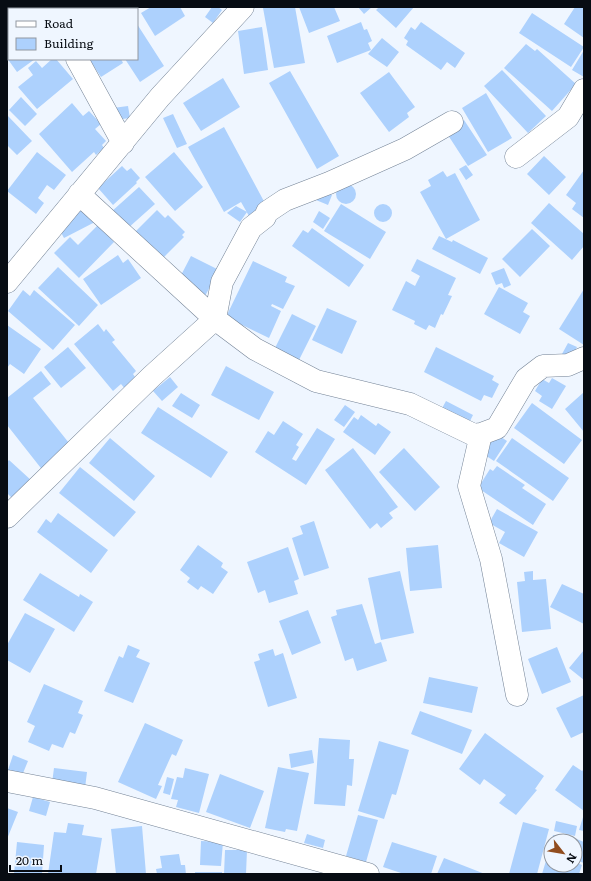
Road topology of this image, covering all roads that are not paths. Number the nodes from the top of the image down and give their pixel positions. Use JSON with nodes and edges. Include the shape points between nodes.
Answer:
{"nodes":[{"id":1,"x":243,"y":7,"type":"edge"},
{"id":2,"x":78,"y":60,"type":"edge"},
{"id":3,"x":584,"y":90,"type":"edge"},
{"id":4,"x":452,"y":122,"type":"dead end"},
{"id":5,"x":123,"y":143,"type":"junction"},
{"id":6,"x":516,"y":157,"type":"dead end"},
{"id":7,"x":79,"y":194,"type":"junction"},
{"id":8,"x":7,"y":282,"type":"edge"},
{"id":9,"x":215,"y":319,"type":"junction"},
{"id":10,"x":584,"y":358,"type":"edge"},
{"id":11,"x":481,"y":434,"type":"junction"},
{"id":12,"x":7,"y":517,"type":"edge"},
{"id":13,"x":517,"y":695,"type":"dead end"},
{"id":14,"x":7,"y":781,"type":"edge"},
{"id":15,"x":368,"y":874,"type":"edge"}],
"edges":[{"from":1,"to":5,"type":"street","via":[[160,97]]},
{"from":2,"to":5,"type":"street"},
{"from":3,"to":6,"type":"street","via":[[568,117]]},
{"from":4,"to":9,"type":"street","via":[[405,149],[330,183],[284,200],[267,212],[265,217],[250,228],[222,282]]},
{"from":5,"to":7,"type":"street"},
{"from":7,"to":8,"type":"street"},
{"from":7,"to":9,"type":"street"},
{"from":9,"to":11,"type":"street","via":[[255,350],[316,381],[410,404],[474,435]]},
{"from":9,"to":12,"type":"street","via":[[152,376]]},
{"from":10,"to":11,"type":"street","via":[[568,365],[543,366],[526,379],[497,428]]},
{"from":11,"to":13,"type":"street","via":[[469,486],[491,559]]},
{"from":14,"to":15,"type":"street","via":[[95,798]]}]}
